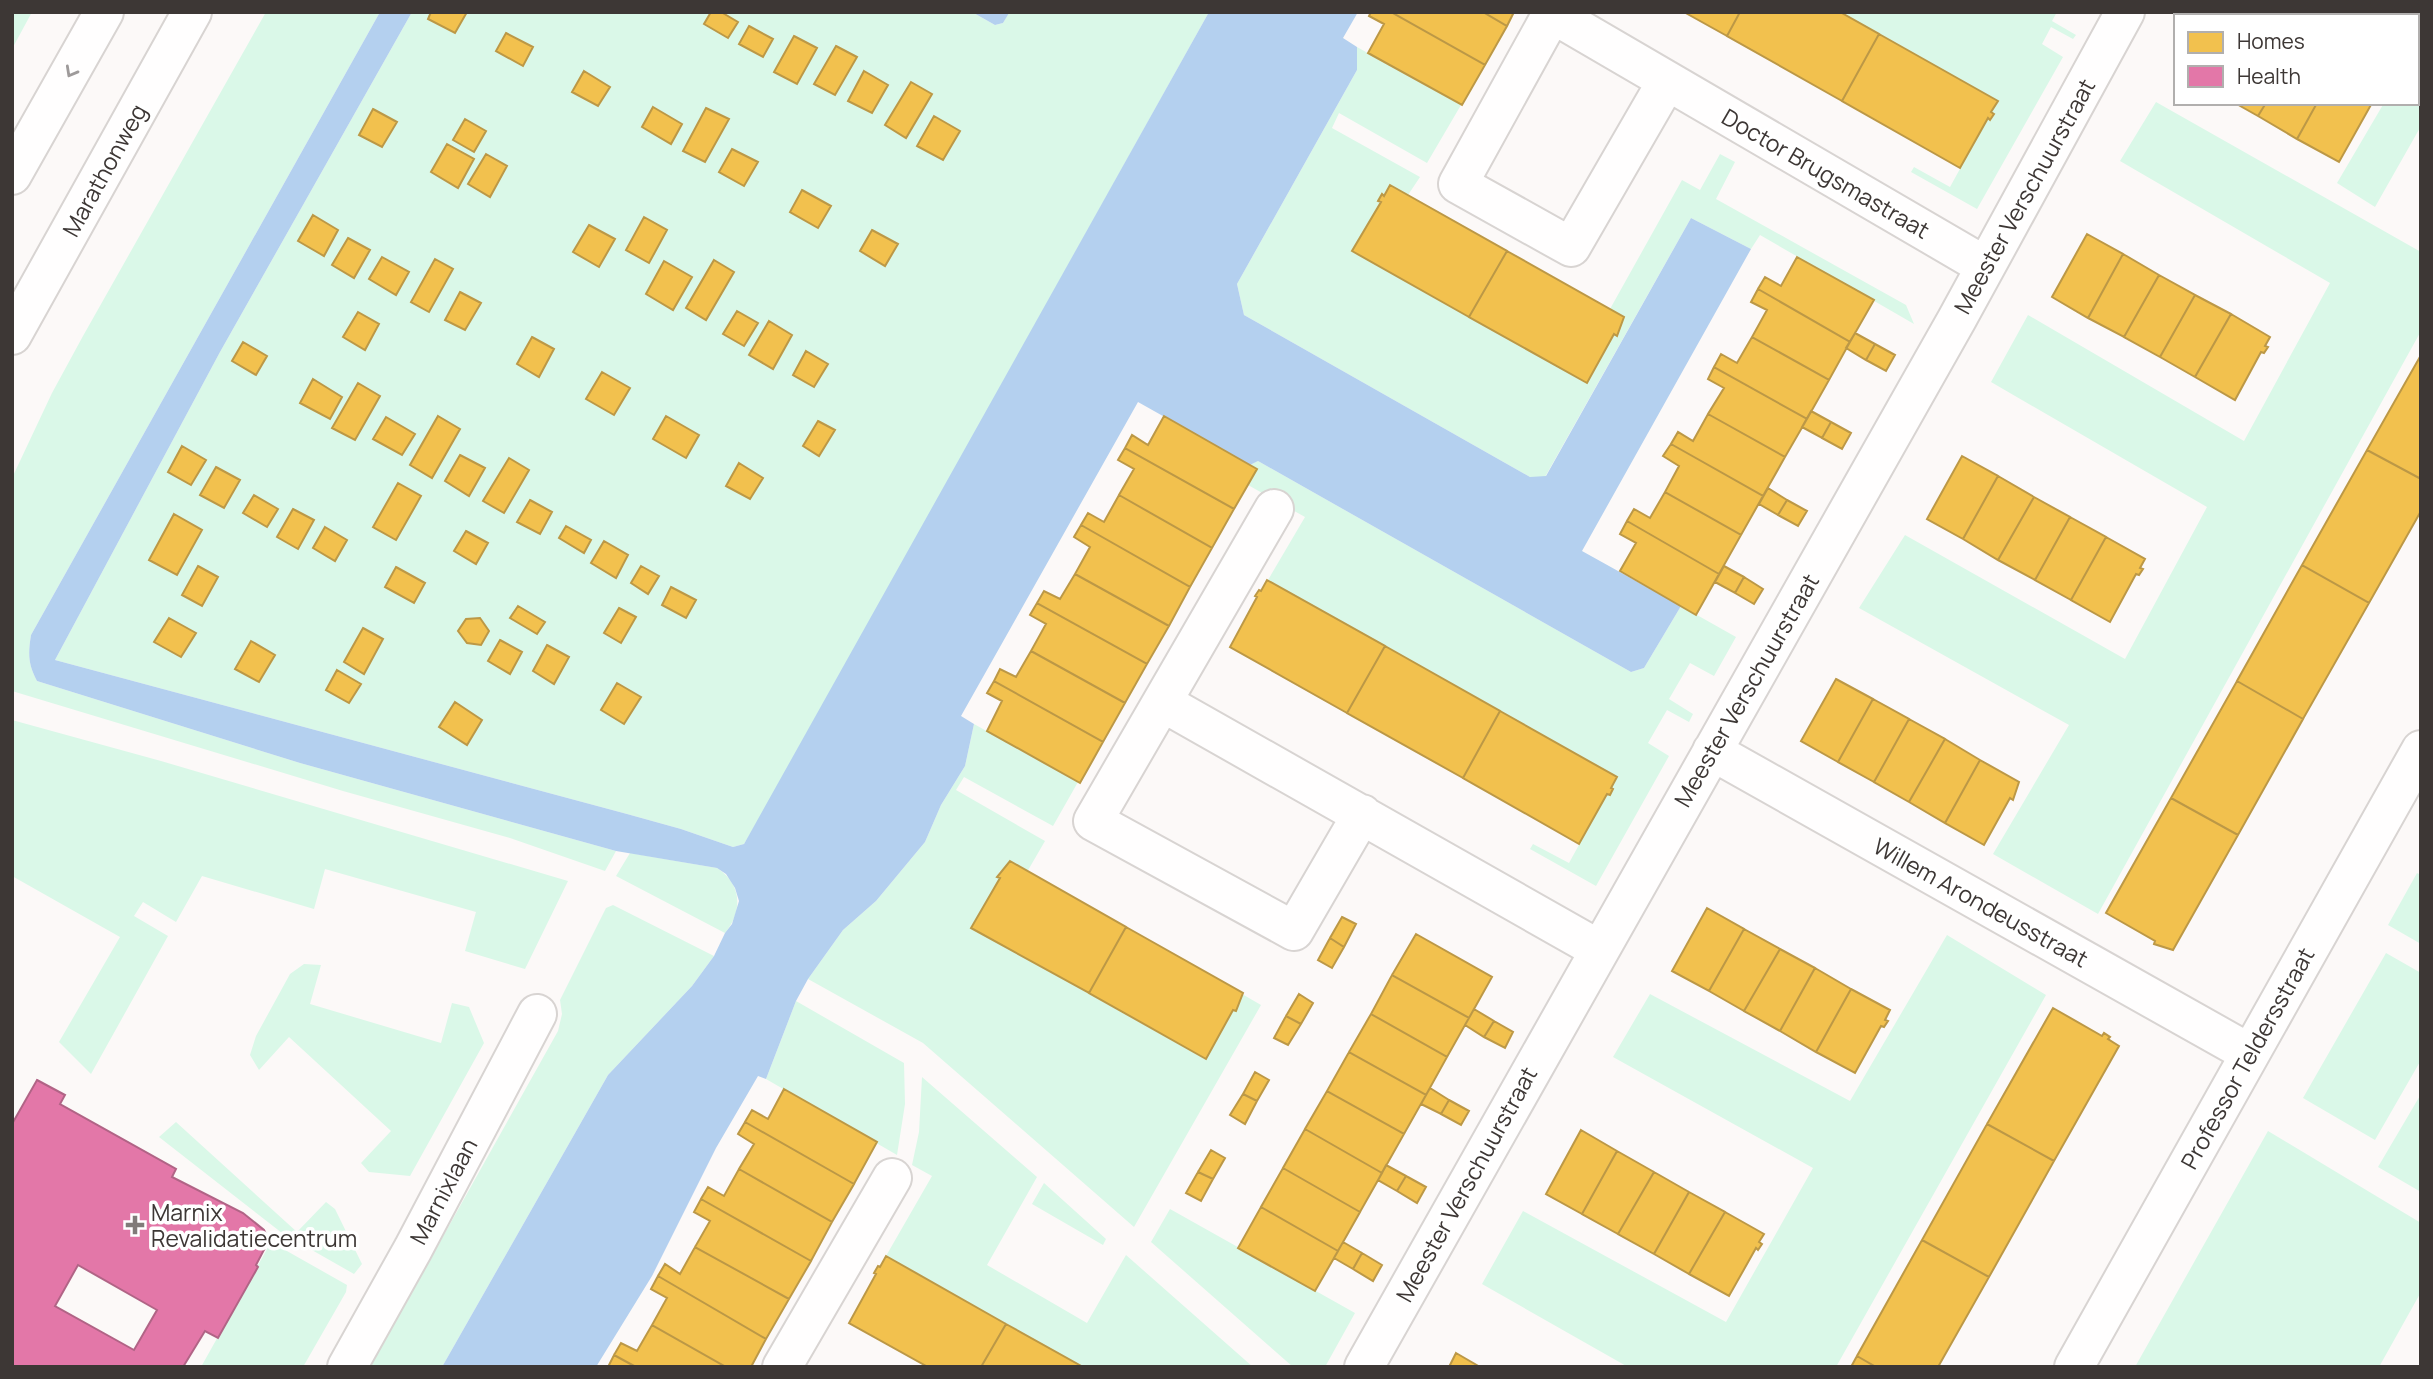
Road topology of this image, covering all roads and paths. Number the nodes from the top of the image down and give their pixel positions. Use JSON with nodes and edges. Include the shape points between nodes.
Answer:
{"nodes":[{"id":1,"x":104,"y":12,"type":"edge"},
{"id":2,"x":192,"y":12,"type":"edge"},
{"id":3,"x":2125,"y":12,"type":"edge"},
{"id":4,"x":1553,"y":13,"type":"edge"},
{"id":5,"x":1667,"y":80,"type":"junction"},
{"id":6,"x":12,"y":175,"type":"edge"},
{"id":7,"x":1985,"y":266,"type":"junction"},
{"id":8,"x":13,"y":331,"type":"edge"},
{"id":9,"x":1274,"y":509,"type":"dead end"},
{"id":10,"x":1162,"y":702,"type":"junction"},
{"id":11,"x":2421,"y":750,"type":"edge"},
{"id":12,"x":1712,"y":751,"type":"junction"},
{"id":13,"x":1362,"y":814,"type":"junction"},
{"id":14,"x":1598,"y":949,"type":"junction"},
{"id":15,"x":537,"y":1014,"type":"dead end"},
{"id":16,"x":2249,"y":1053,"type":"junction"},
{"id":17,"x":892,"y":1178,"type":"dead end"},
{"id":18,"x":788,"y":1365,"type":"edge"},
{"id":19,"x":347,"y":1367,"type":"edge"},
{"id":20,"x":1364,"y":1367,"type":"edge"},
{"id":21,"x":2074,"y":1367,"type":"edge"}],
"edges":[{"from":1,"to":6,"type":"street","one_way":true},
{"from":2,"to":8,"type":"street","name":"Marathonweg"},
{"from":3,"to":7,"type":"street","name":"Meester Verschuurstraat"},
{"from":4,"to":5,"type":"street","name":"Doctor Brugsmastraat"},
{"from":4,"to":5,"type":"street","name":"Doctor Brugsmastraat","via":[[1458,184],[1572,247]]},
{"from":5,"to":7,"type":"street","name":"Doctor Brugsmastraat"},
{"from":7,"to":12,"type":"street","name":"Meester Verschuurstraat"},
{"from":9,"to":10,"type":"street"},
{"from":10,"to":13,"type":"street"},
{"from":10,"to":13,"type":"street","via":[[1093,821],[1294,931]]},
{"from":11,"to":16,"type":"street","name":"Professor Teldersstraat"},
{"from":12,"to":14,"type":"street","name":"Meester Verschuurstraat"},
{"from":12,"to":16,"type":"street","name":"Willem Arondeusstraat"},
{"from":13,"to":14,"type":"street"},
{"from":14,"to":20,"type":"street","name":"Meester Verschuurstraat"},
{"from":15,"to":19,"type":"street","name":"Marnixlaan"},
{"from":16,"to":21,"type":"street","name":"Professor Teldersstraat"},
{"from":17,"to":18,"type":"street"}]}
